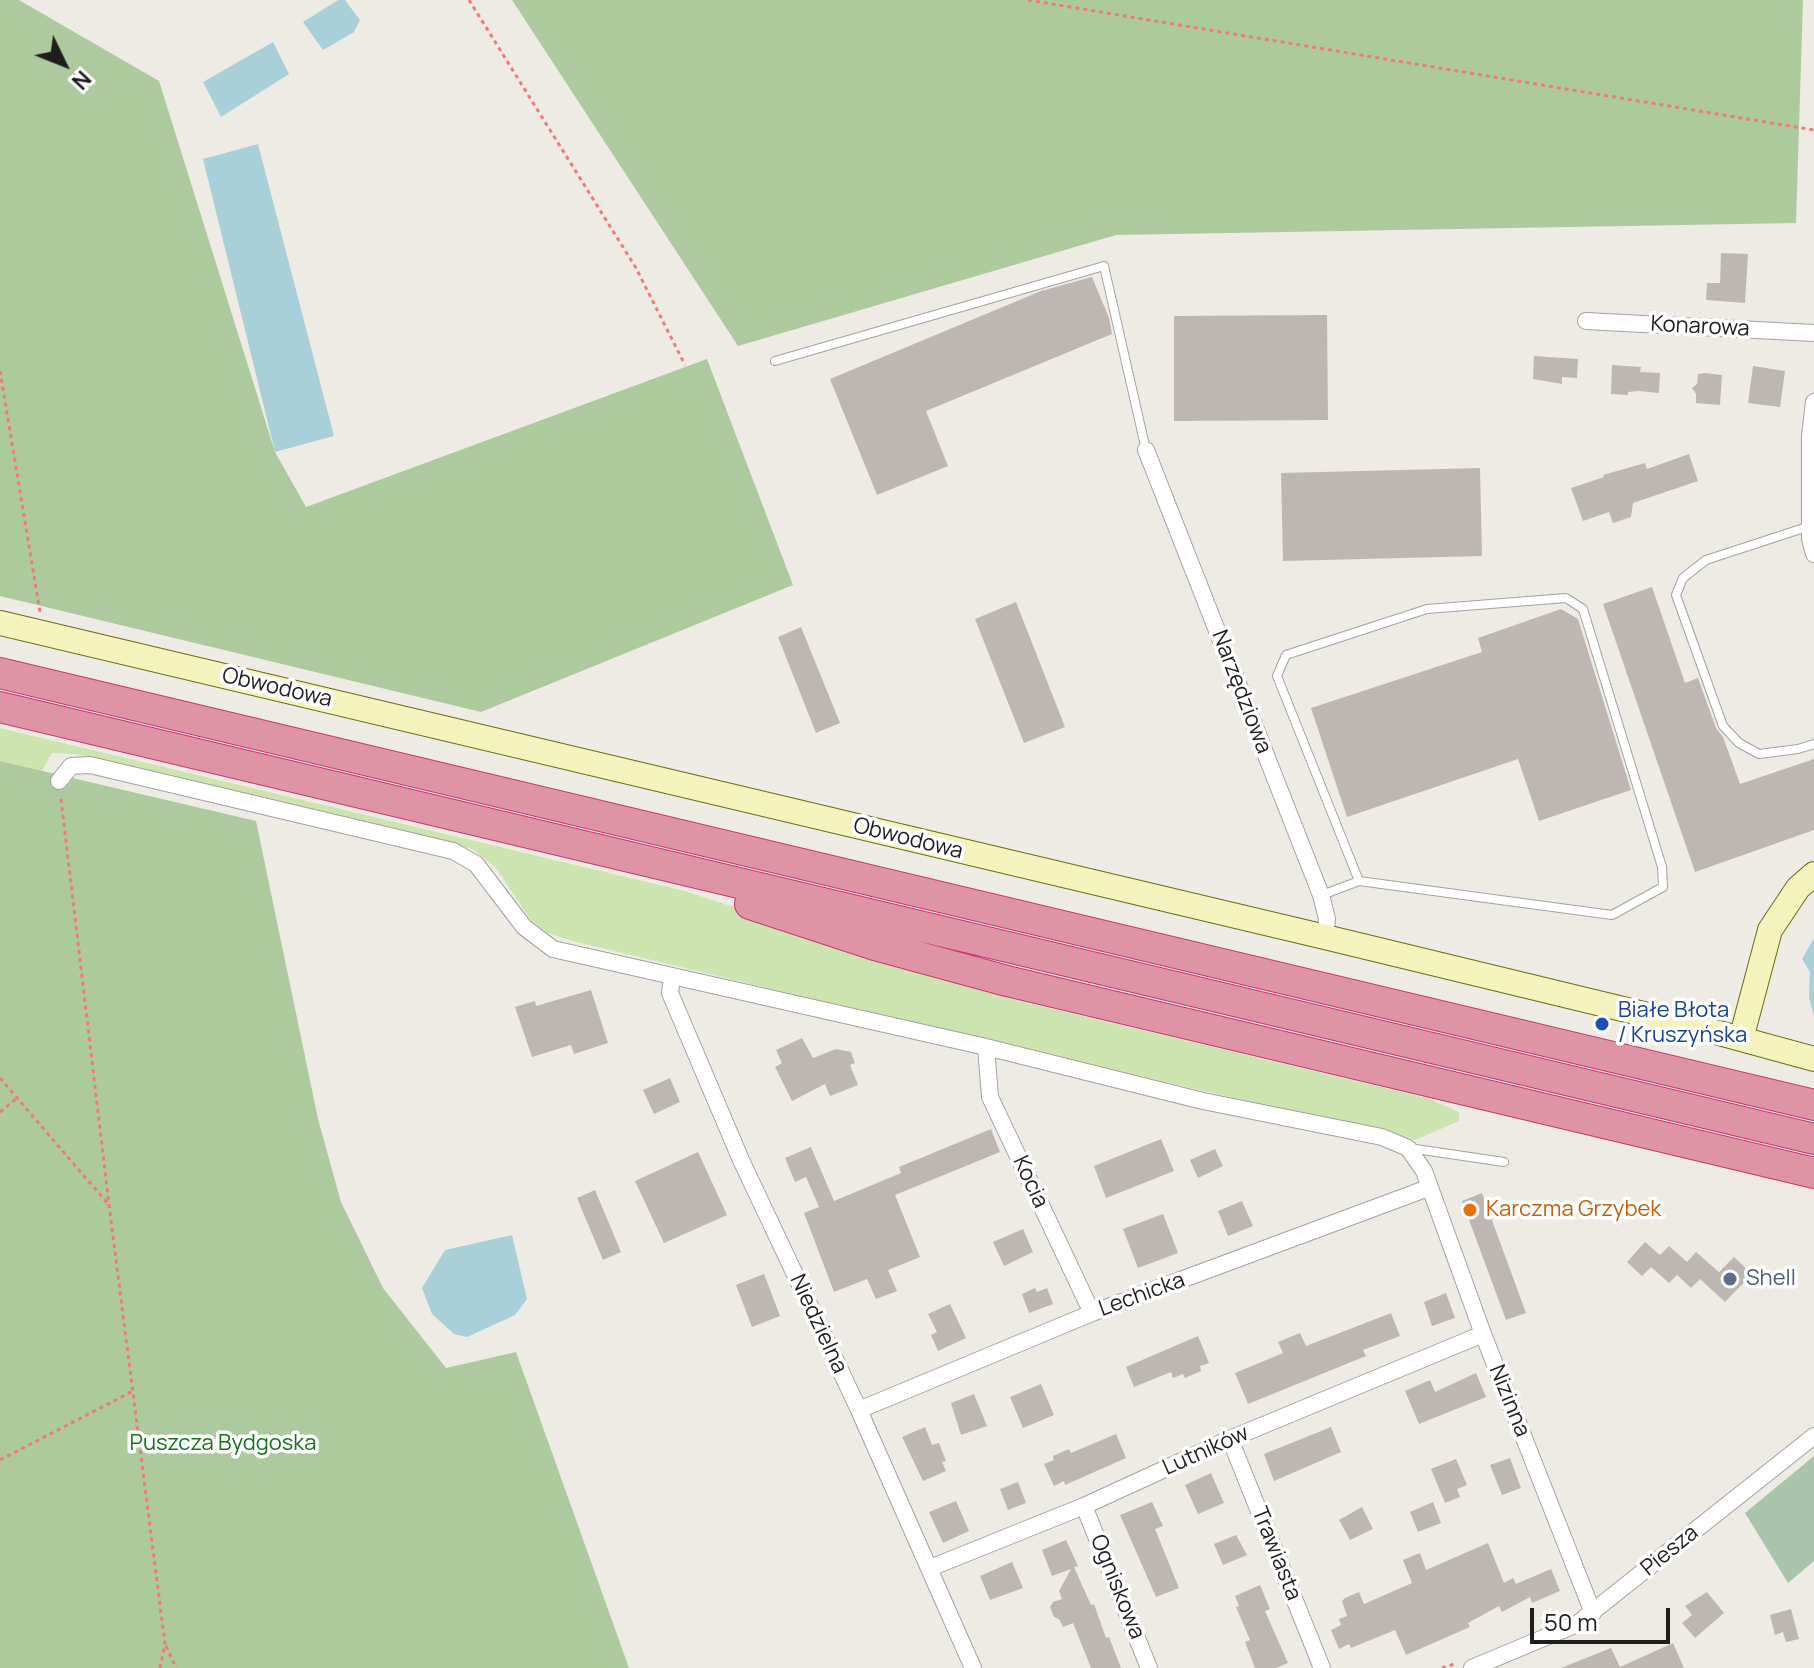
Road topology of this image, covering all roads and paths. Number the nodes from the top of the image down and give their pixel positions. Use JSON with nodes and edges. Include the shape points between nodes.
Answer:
{"nodes":[{"id":1,"x":469,"y":0,"type":"edge"},
{"id":2,"x":1028,"y":0,"type":"edge"},
{"id":3,"x":1814,"y":130,"type":"edge"},
{"id":4,"x":1586,"y":321,"type":"dead end"},
{"id":5,"x":1814,"y":333,"type":"edge"},
{"id":6,"x":775,"y":361,"type":"dead end"},
{"id":7,"x":685,"y":365,"type":"dead end"},
{"id":8,"x":0,"y":371,"type":"edge"},
{"id":9,"x":1814,"y":402,"type":"edge"},
{"id":10,"x":1812,"y":437,"type":"edge"},
{"id":11,"x":1146,"y":450,"type":"joint"},
{"id":12,"x":1810,"y":526,"type":"junction"},
{"id":13,"x":1814,"y":554,"type":"edge"},
{"id":14,"x":0,"y":623,"type":"edge"},
{"id":15,"x":43,"y":633,"type":"junction"},
{"id":16,"x":0,"y":673,"type":"edge"},
{"id":17,"x":0,"y":707,"type":"edge"},
{"id":18,"x":1814,"y":744,"type":"edge"},
{"id":19,"x":59,"y":781,"type":"joint"},
{"id":20,"x":652,"y":864,"type":"junction"},
{"id":21,"x":1814,"y":874,"type":"edge"},
{"id":22,"x":1359,"y":881,"type":"junction"},
{"id":23,"x":1321,"y":895,"type":"junction"},
{"id":24,"x":1325,"y":937,"type":"junction"},
{"id":25,"x":672,"y":978,"type":"junction"},
{"id":26,"x":1741,"y":1039,"type":"junction"},
{"id":27,"x":986,"y":1047,"type":"junction"},
{"id":28,"x":1814,"y":1059,"type":"edge"},
{"id":29,"x":0,"y":1078,"type":"edge"},
{"id":30,"x":16,"y":1099,"type":"junction"},
{"id":31,"x":1814,"y":1105,"type":"edge"},
{"id":32,"x":0,"y":1112,"type":"edge"},
{"id":33,"x":1814,"y":1139,"type":"edge"},
{"id":34,"x":1408,"y":1148,"type":"junction"},
{"id":35,"x":1504,"y":1162,"type":"dead end"},
{"id":36,"x":1814,"y":1173,"type":"edge"},
{"id":37,"x":1428,"y":1188,"type":"junction"},
{"id":38,"x":109,"y":1205,"type":"junction"},
{"id":39,"x":1092,"y":1313,"type":"junction"},
{"id":40,"x":1483,"y":1334,"type":"junction"},
{"id":41,"x":133,"y":1391,"type":"junction"},
{"id":42,"x":859,"y":1410,"type":"junction"},
{"id":43,"x":1814,"y":1436,"type":"edge"},
{"id":44,"x":1230,"y":1439,"type":"junction"},
{"id":45,"x":0,"y":1460,"type":"edge"},
{"id":46,"x":1084,"y":1506,"type":"junction"},
{"id":47,"x":930,"y":1568,"type":"junction"},
{"id":48,"x":1593,"y":1613,"type":"junction"},
{"id":49,"x":165,"y":1644,"type":"junction"},
{"id":50,"x":160,"y":1668,"type":"edge"},
{"id":51,"x":176,"y":1668,"type":"edge"},
{"id":52,"x":973,"y":1668,"type":"edge"},
{"id":53,"x":1149,"y":1668,"type":"edge"},
{"id":54,"x":1322,"y":1668,"type":"edge"},
{"id":55,"x":1472,"y":1668,"type":"edge"}],
"edges":[{"from":1,"to":7,"type":"path","via":[[636,268]]},
{"from":2,"to":3,"type":"path"},
{"from":4,"to":5,"type":"street","name":"Konarowa"},
{"from":6,"to":11,"type":"lane","via":[[1104,266]]},
{"from":8,"to":15,"type":"path"},
{"from":9,"to":10,"type":"street"},
{"from":10,"to":12,"type":"street"},
{"from":11,"to":23,"type":"street","name":"Narzędziowa"},
{"from":12,"to":13,"type":"street"},
{"from":12,"to":18,"type":"lane","via":[[1706,560],[1683,578],[1676,595],[1723,726],[1759,754]]},
{"from":14,"to":15,"type":"street","name":"Obwodowa"},
{"from":15,"to":24,"type":"street","name":"Obwodowa"},
{"from":16,"to":31,"type":"highway"},
{"from":17,"to":20,"type":"highway"},
{"from":19,"to":25,"type":"street","via":[[71,766],[90,765],[453,851],[476,864],[524,927],[553,949]]},
{"from":19,"to":38,"type":"path"},
{"from":20,"to":33,"type":"highway"},
{"from":20,"to":36,"type":"highway","via":[[759,907],[983,975]]},
{"from":21,"to":26,"type":"street","via":[[1770,930]]},
{"from":22,"to":22,"type":"lane","via":[[1612,915],[1663,887],[1662,867],[1583,609],[1566,598],[1427,609],[1286,655],[1277,676]]},
{"from":22,"to":23,"type":"lane"},
{"from":23,"to":24,"type":"street","name":"Narzędziowa"},
{"from":24,"to":26,"type":"street","name":"Obwodowa"},
{"from":25,"to":27,"type":"street"},
{"from":25,"to":42,"type":"street","name":"Niedzielna","via":[[670,993],[741,1160]]},
{"from":26,"to":28,"type":"street","name":"Obwodowa"},
{"from":27,"to":34,"type":"street","via":[[1203,1101],[1382,1137]]},
{"from":27,"to":39,"type":"street","name":"Kocia","via":[[990,1097]]},
{"from":29,"to":30,"type":"path"},
{"from":30,"to":32,"type":"path"},
{"from":30,"to":38,"type":"path"},
{"from":34,"to":35,"type":"lane"},
{"from":34,"to":37,"type":"street","name":"Nizinna","via":[[1424,1171]]},
{"from":37,"to":39,"type":"street","name":"Lechicka"},
{"from":37,"to":40,"type":"street","name":"Nizinna"},
{"from":38,"to":41,"type":"path"},
{"from":39,"to":42,"type":"street","name":"Lechicka"},
{"from":40,"to":44,"type":"street","name":"Lutników"},
{"from":40,"to":48,"type":"street","name":"Nizinna"},
{"from":41,"to":45,"type":"path"},
{"from":41,"to":49,"type":"path"},
{"from":42,"to":47,"type":"street","name":"Niedzielna"},
{"from":43,"to":48,"type":"street","name":"Piesza"},
{"from":44,"to":46,"type":"street","name":"Lutników"},
{"from":44,"to":54,"type":"street","name":"Trawiasta"},
{"from":46,"to":47,"type":"street","name":"Lutników"},
{"from":46,"to":53,"type":"street","name":"Ogniskowa"},
{"from":47,"to":52,"type":"street","name":"Niedzielna"},
{"from":48,"to":55,"type":"street","name":"Piesza"},
{"from":49,"to":50,"type":"path"},
{"from":49,"to":51,"type":"path"}]}
